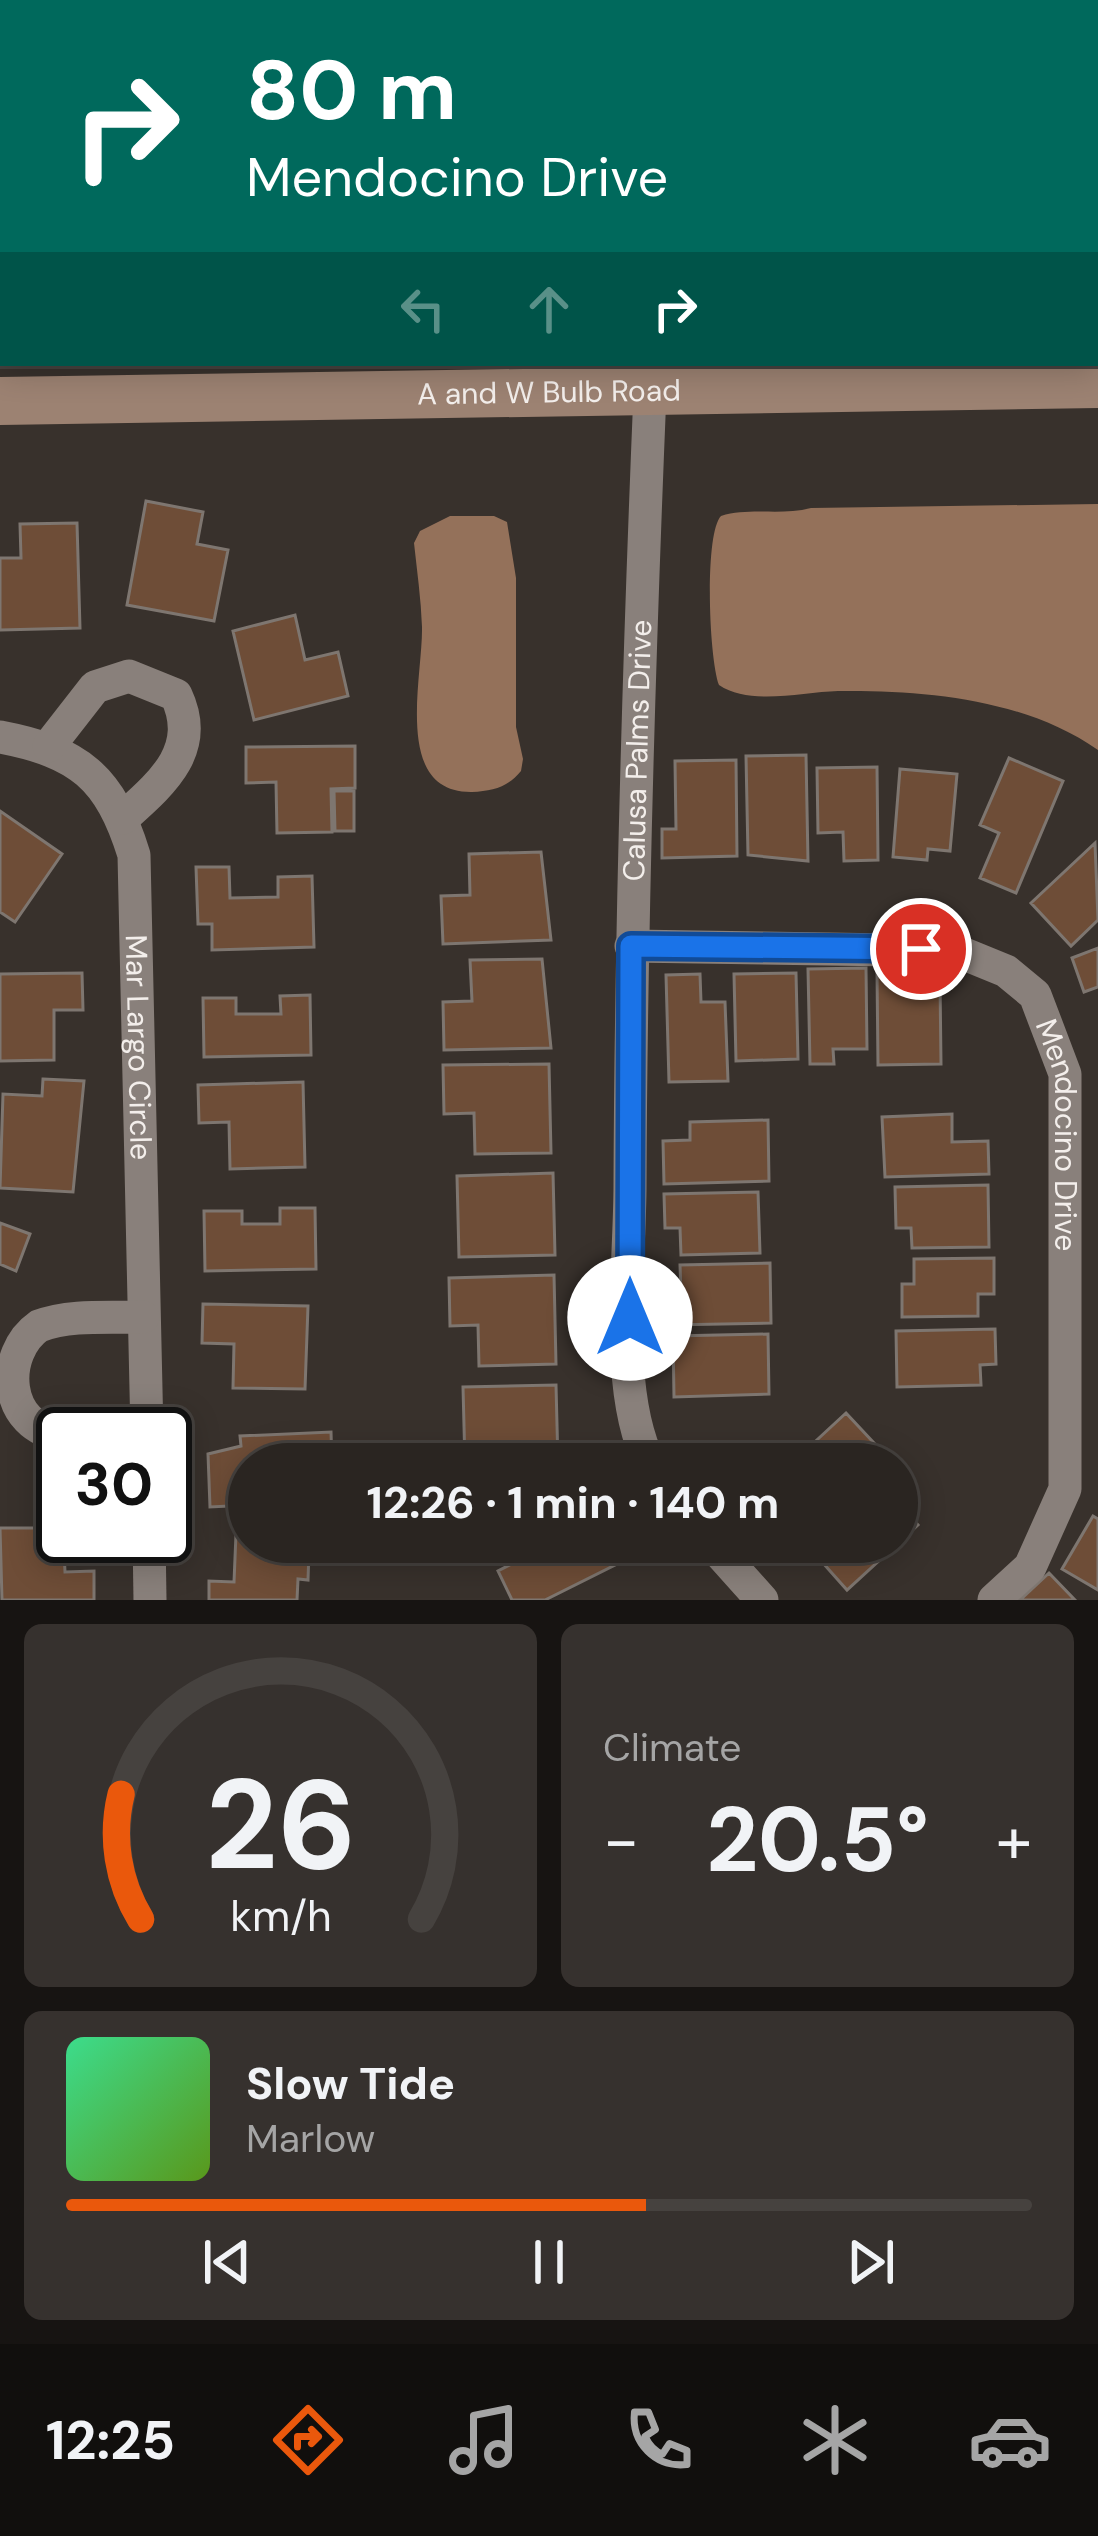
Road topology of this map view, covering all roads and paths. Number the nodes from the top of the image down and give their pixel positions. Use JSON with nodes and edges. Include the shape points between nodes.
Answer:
{"nodes":[{"id":1,"x":1098,"y":384,"type":"edge"},
{"id":2,"x":650,"y":392,"type":"junction"},
{"id":3,"x":0,"y":400,"type":"edge"},
{"id":4,"x":0,"y":737,"type":"edge"},
{"id":5,"x":49,"y":746,"type":"junction"},
{"id":6,"x":123,"y":818,"type":"junction"},
{"id":7,"x":631,"y":946,"type":"junction"},
{"id":8,"x":143,"y":1317,"type":"junction"},
{"id":9,"x":146,"y":1407,"type":"edge"},
{"id":10,"x":36,"y":1431,"type":"edge"},
{"id":11,"x":643,"y":1443,"type":"edge"},
{"id":12,"x":149,"y":1563,"type":"edge"},
{"id":13,"x":729,"y":1563,"type":"edge"},
{"id":14,"x":150,"y":1600,"type":"edge"},
{"id":15,"x":762,"y":1600,"type":"edge"},
{"id":16,"x":994,"y":1600,"type":"edge"}],
"edges":[{"from":1,"to":2,"type":"street","name":"A and W Bulb Road"},
{"from":2,"to":3,"type":"street","name":"A and W Bulb Road"},
{"from":2,"to":7,"type":"street","name":"Calusa Palms Drive"},
{"from":4,"to":5,"type":"street","name":"Mar Largo Circle"},
{"from":5,"to":6,"type":"street","name":"Mar Largo Circle","via":[[80,763]]},
{"from":5,"to":6,"type":"street","via":[[95,687],[129,676],[176,695],[186,716],[183,752]]},
{"from":6,"to":8,"type":"street","name":"Mar Largo Circle","via":[[134,855]]},
{"from":7,"to":11,"type":"street","name":"Calusa Palms Drive","via":[[630,1405]]},
{"from":7,"to":16,"type":"street","name":"Mendocino Drive","via":[[957,951],[1006,971],[1035,995],[1065,1074],[1065,1489],[1030,1567]]},
{"from":8,"to":9,"type":"street","name":"Mar Largo Circle"},
{"from":8,"to":10,"type":"street","via":[[38,1327],[10,1350],[1,1368],[16,1417]]},
{"from":12,"to":14,"type":"street"},
{"from":13,"to":15,"type":"street"}]}
